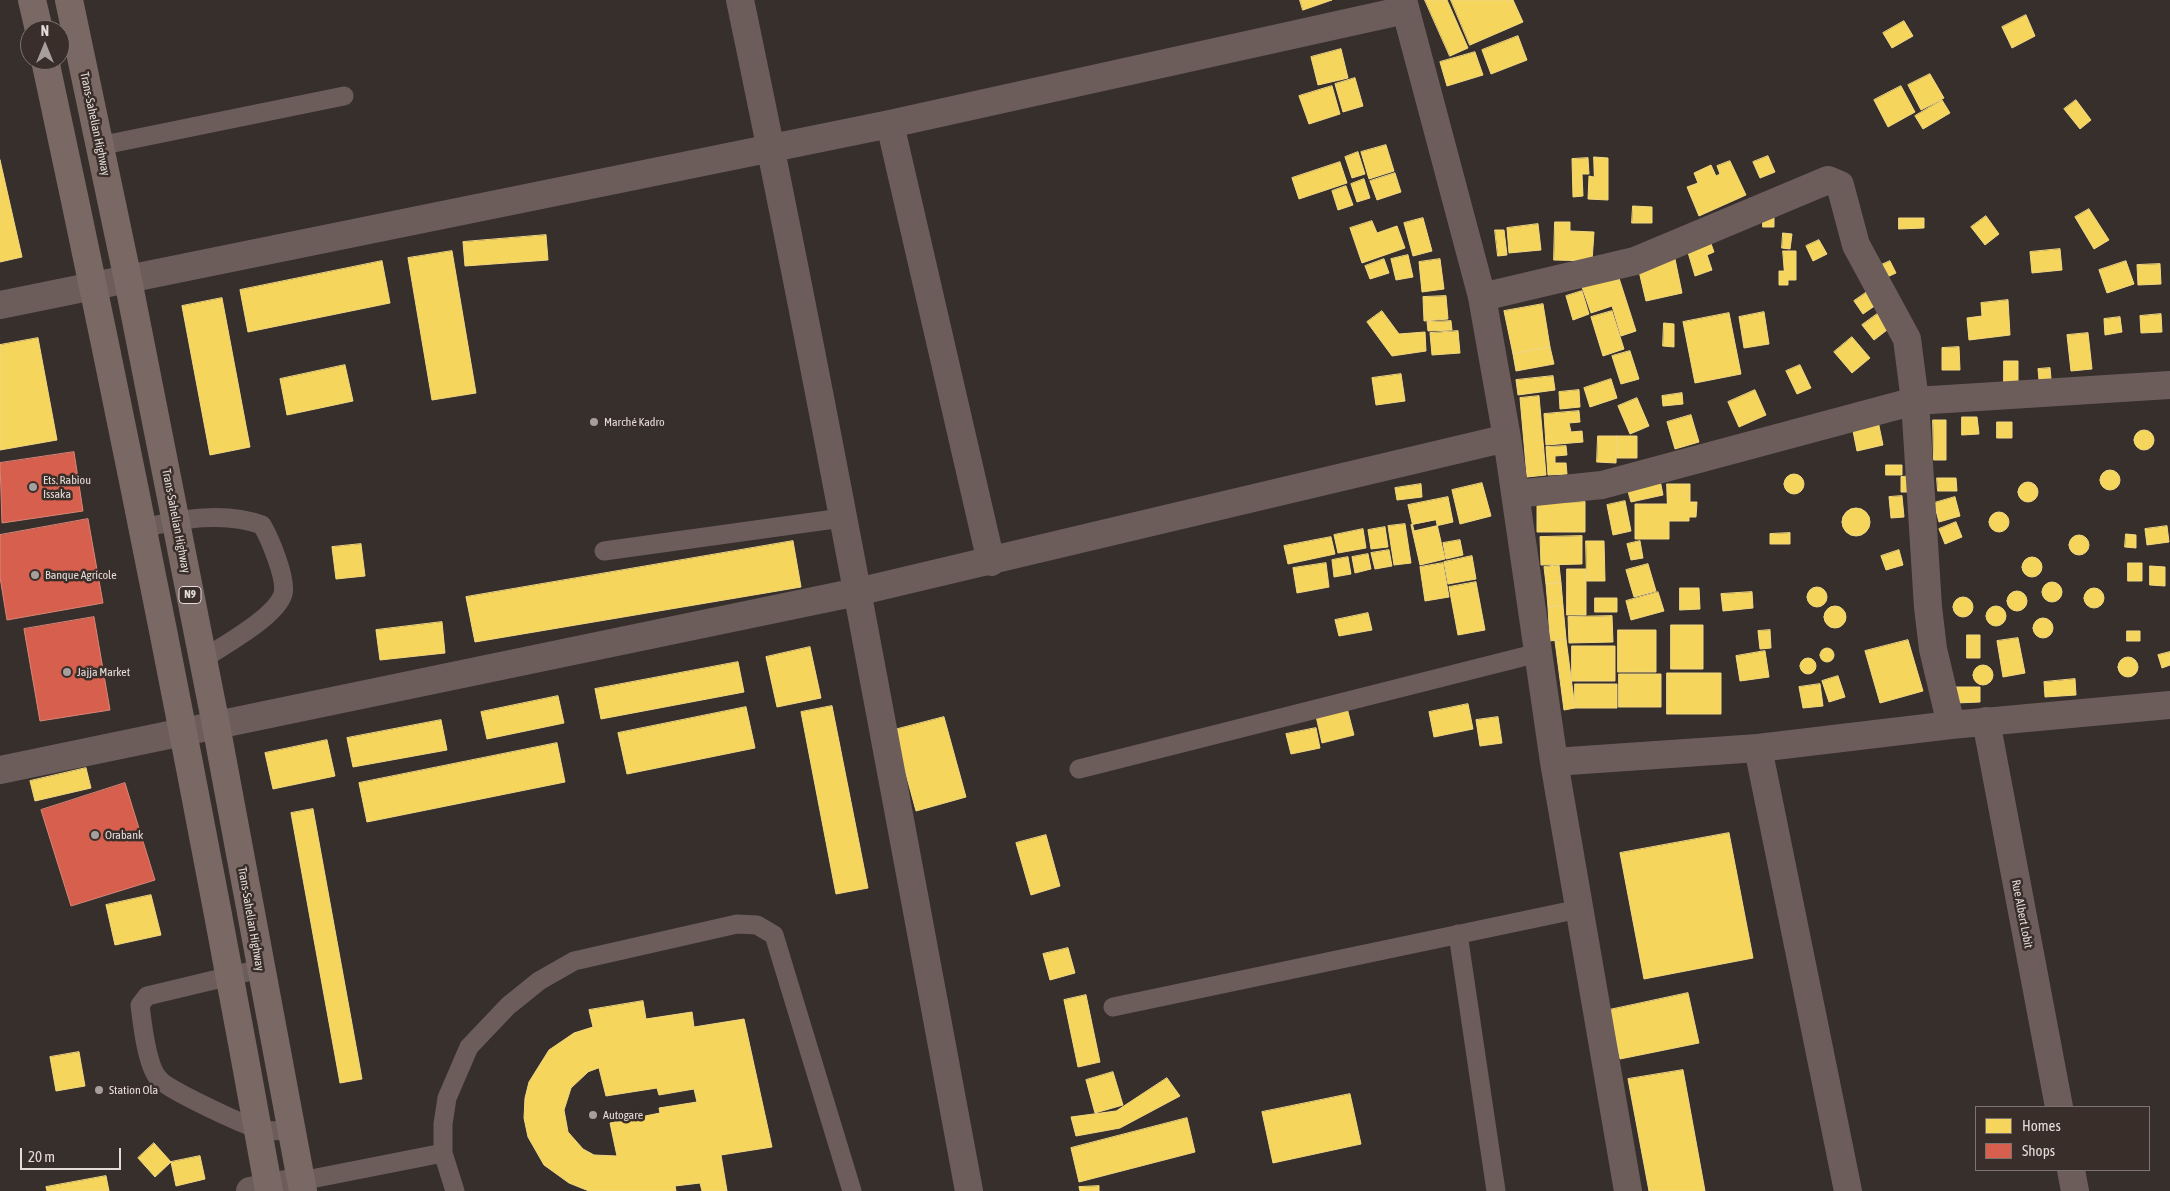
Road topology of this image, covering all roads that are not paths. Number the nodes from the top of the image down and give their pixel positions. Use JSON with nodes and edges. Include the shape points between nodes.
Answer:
{"nodes":[{"id":1,"x":32,"y":0,"type":"edge"},
{"id":2,"x":69,"y":0,"type":"edge"},
{"id":3,"x":740,"y":0,"type":"edge"},
{"id":4,"x":1404,"y":5,"type":"edge"},
{"id":5,"x":37,"y":20,"type":"edge"},
{"id":6,"x":47,"y":70,"type":"edge"},
{"id":7,"x":344,"y":96,"type":"dead end"},
{"id":8,"x":890,"y":124,"type":"junction"},
{"id":9,"x":99,"y":146,"type":"junction"},
{"id":10,"x":771,"y":149,"type":"junction"},
{"id":11,"x":128,"y":280,"type":"junction"},
{"id":12,"x":94,"y":286,"type":"junction"},
{"id":13,"x":1482,"y":297,"type":"junction"},
{"id":14,"x":0,"y":305,"type":"edge"},
{"id":15,"x":2170,"y":385,"type":"edge"},
{"id":16,"x":1915,"y":400,"type":"junction"},
{"id":17,"x":1507,"y":438,"type":"junction"},
{"id":18,"x":1515,"y":494,"type":"junction"},
{"id":19,"x":842,"y":518,"type":"junction"},
{"id":20,"x":175,"y":521,"type":"junction"},
{"id":21,"x":142,"y":528,"type":"junction"},
{"id":22,"x":604,"y":551,"type":"dead end"},
{"id":23,"x":991,"y":562,"type":"junction"},
{"id":24,"x":857,"y":592,"type":"junction"},
{"id":25,"x":1538,"y":653,"type":"junction"},
{"id":26,"x":203,"y":659,"type":"junction"},
{"id":27,"x":2170,"y":705,"type":"edge"},
{"id":28,"x":1986,"y":721,"type":"junction"},
{"id":29,"x":216,"y":725,"type":"junction"},
{"id":30,"x":1951,"y":725,"type":"junction"},
{"id":31,"x":184,"y":732,"type":"junction"},
{"id":32,"x":1758,"y":748,"type":"junction"},
{"id":33,"x":1554,"y":762,"type":"junction"},
{"id":34,"x":1079,"y":769,"type":"dead end"},
{"id":35,"x":0,"y":770,"type":"edge"},
{"id":36,"x":1579,"y":909,"type":"junction"},
{"id":37,"x":1458,"y":934,"type":"junction"},
{"id":38,"x":260,"y":969,"type":"junction"},
{"id":39,"x":229,"y":975,"type":"junction"},
{"id":40,"x":1113,"y":1007,"type":"dead end"},
{"id":41,"x":2059,"y":1106,"type":"edge"},
{"id":42,"x":259,"y":1129,"type":"junction"},
{"id":43,"x":292,"y":1131,"type":"junction"},
{"id":44,"x":443,"y":1153,"type":"junction"},
{"id":45,"x":2071,"y":1171,"type":"edge"},
{"id":46,"x":302,"y":1186,"type":"edge"},
{"id":47,"x":263,"y":1190,"type":"edge"},
{"id":48,"x":455,"y":1191,"type":"edge"},
{"id":49,"x":852,"y":1191,"type":"edge"},
{"id":50,"x":969,"y":1191,"type":"edge"},
{"id":51,"x":1496,"y":1191,"type":"edge"},
{"id":52,"x":1628,"y":1191,"type":"edge"},
{"id":53,"x":1848,"y":1191,"type":"edge"},
{"id":54,"x":2075,"y":1191,"type":"edge"}],
"edges":[{"from":1,"to":5,"type":"highway"},
{"from":2,"to":9,"type":"highway","name":"Trans-Sahelian Highway","number":"N9"},
{"from":3,"to":10,"type":"street"},
{"from":4,"to":8,"type":"street"},
{"from":4,"to":13,"type":"street"},
{"from":6,"to":12,"type":"highway"},
{"from":7,"to":9,"type":"lane"},
{"from":8,"to":10,"type":"street"},
{"from":8,"to":23,"type":"street"},
{"from":9,"to":11,"type":"highway","name":"Trans-Sahelian Highway","number":"N9"},
{"from":10,"to":11,"type":"street"},
{"from":10,"to":19,"type":"street"},
{"from":11,"to":12,"type":"street"},
{"from":11,"to":20,"type":"highway","name":"Trans-Sahelian Highway","number":"N9"},
{"from":12,"to":14,"type":"street"},
{"from":12,"to":21,"type":"highway"},
{"from":13,"to":16,"type":"street","via":[[1635,261],[1828,180],[1840,185],[1856,245],[1907,339]]},
{"from":13,"to":17,"type":"street"},
{"from":15,"to":16,"type":"street"},
{"from":16,"to":18,"type":"street","via":[[1602,485]]},
{"from":16,"to":30,"type":"street","via":[[1928,607],[1933,649]]},
{"from":17,"to":18,"type":"street"},
{"from":17,"to":23,"type":"street"},
{"from":18,"to":25,"type":"street"},
{"from":19,"to":22,"type":"lane"},
{"from":19,"to":24,"type":"street"},
{"from":20,"to":21,"type":"lane"},
{"from":20,"to":26,"type":"highway","name":"Trans-Sahelian Highway","number":"N9"},
{"from":20,"to":26,"type":"lane","via":[[231,517],[262,525],[274,548],[284,592],[279,604],[268,615]]},
{"from":21,"to":31,"type":"highway"},
{"from":23,"to":24,"type":"street"},
{"from":24,"to":29,"type":"street"},
{"from":24,"to":50,"type":"street"},
{"from":25,"to":33,"type":"street"},
{"from":25,"to":34,"type":"lane"},
{"from":26,"to":29,"type":"highway","name":"Trans-Sahelian Highway","number":"N9"},
{"from":27,"to":28,"type":"street"},
{"from":28,"to":30,"type":"street"},
{"from":28,"to":41,"type":"street","name":"Rue Albert Lobit"},
{"from":29,"to":31,"type":"street"},
{"from":29,"to":38,"type":"highway","name":"Trans-Sahelian Highway","number":"N9"},
{"from":30,"to":32,"type":"street"},
{"from":31,"to":35,"type":"street"},
{"from":31,"to":39,"type":"highway"},
{"from":32,"to":33,"type":"street"},
{"from":32,"to":53,"type":"street"},
{"from":33,"to":36,"type":"street"},
{"from":36,"to":37,"type":"lane"},
{"from":36,"to":52,"type":"street"},
{"from":37,"to":40,"type":"lane"},
{"from":37,"to":51,"type":"lane"},
{"from":38,"to":39,"type":"lane"},
{"from":38,"to":43,"type":"highway","name":"Trans-Sahelian Highway","number":"N9"},
{"from":39,"to":42,"type":"highway"},
{"from":39,"to":42,"type":"lane","via":[[147,996],[140,1005],[141,1015],[152,1069],[158,1079]]},
{"from":42,"to":43,"type":"lane"},
{"from":42,"to":47,"type":"highway"},
{"from":43,"to":46,"type":"highway","name":"Trans-Sahelian Highway","number":"N9"},
{"from":44,"to":46,"type":"lane"},
{"from":44,"to":48,"type":"lane"},
{"from":44,"to":49,"type":"lane","via":[[447,1098],[468,1047],[538,981],[574,961],[737,924],[757,925],[774,935]]},
{"from":45,"to":54,"type":"street"},
{"from":46,"to":47,"type":"street"}]}
